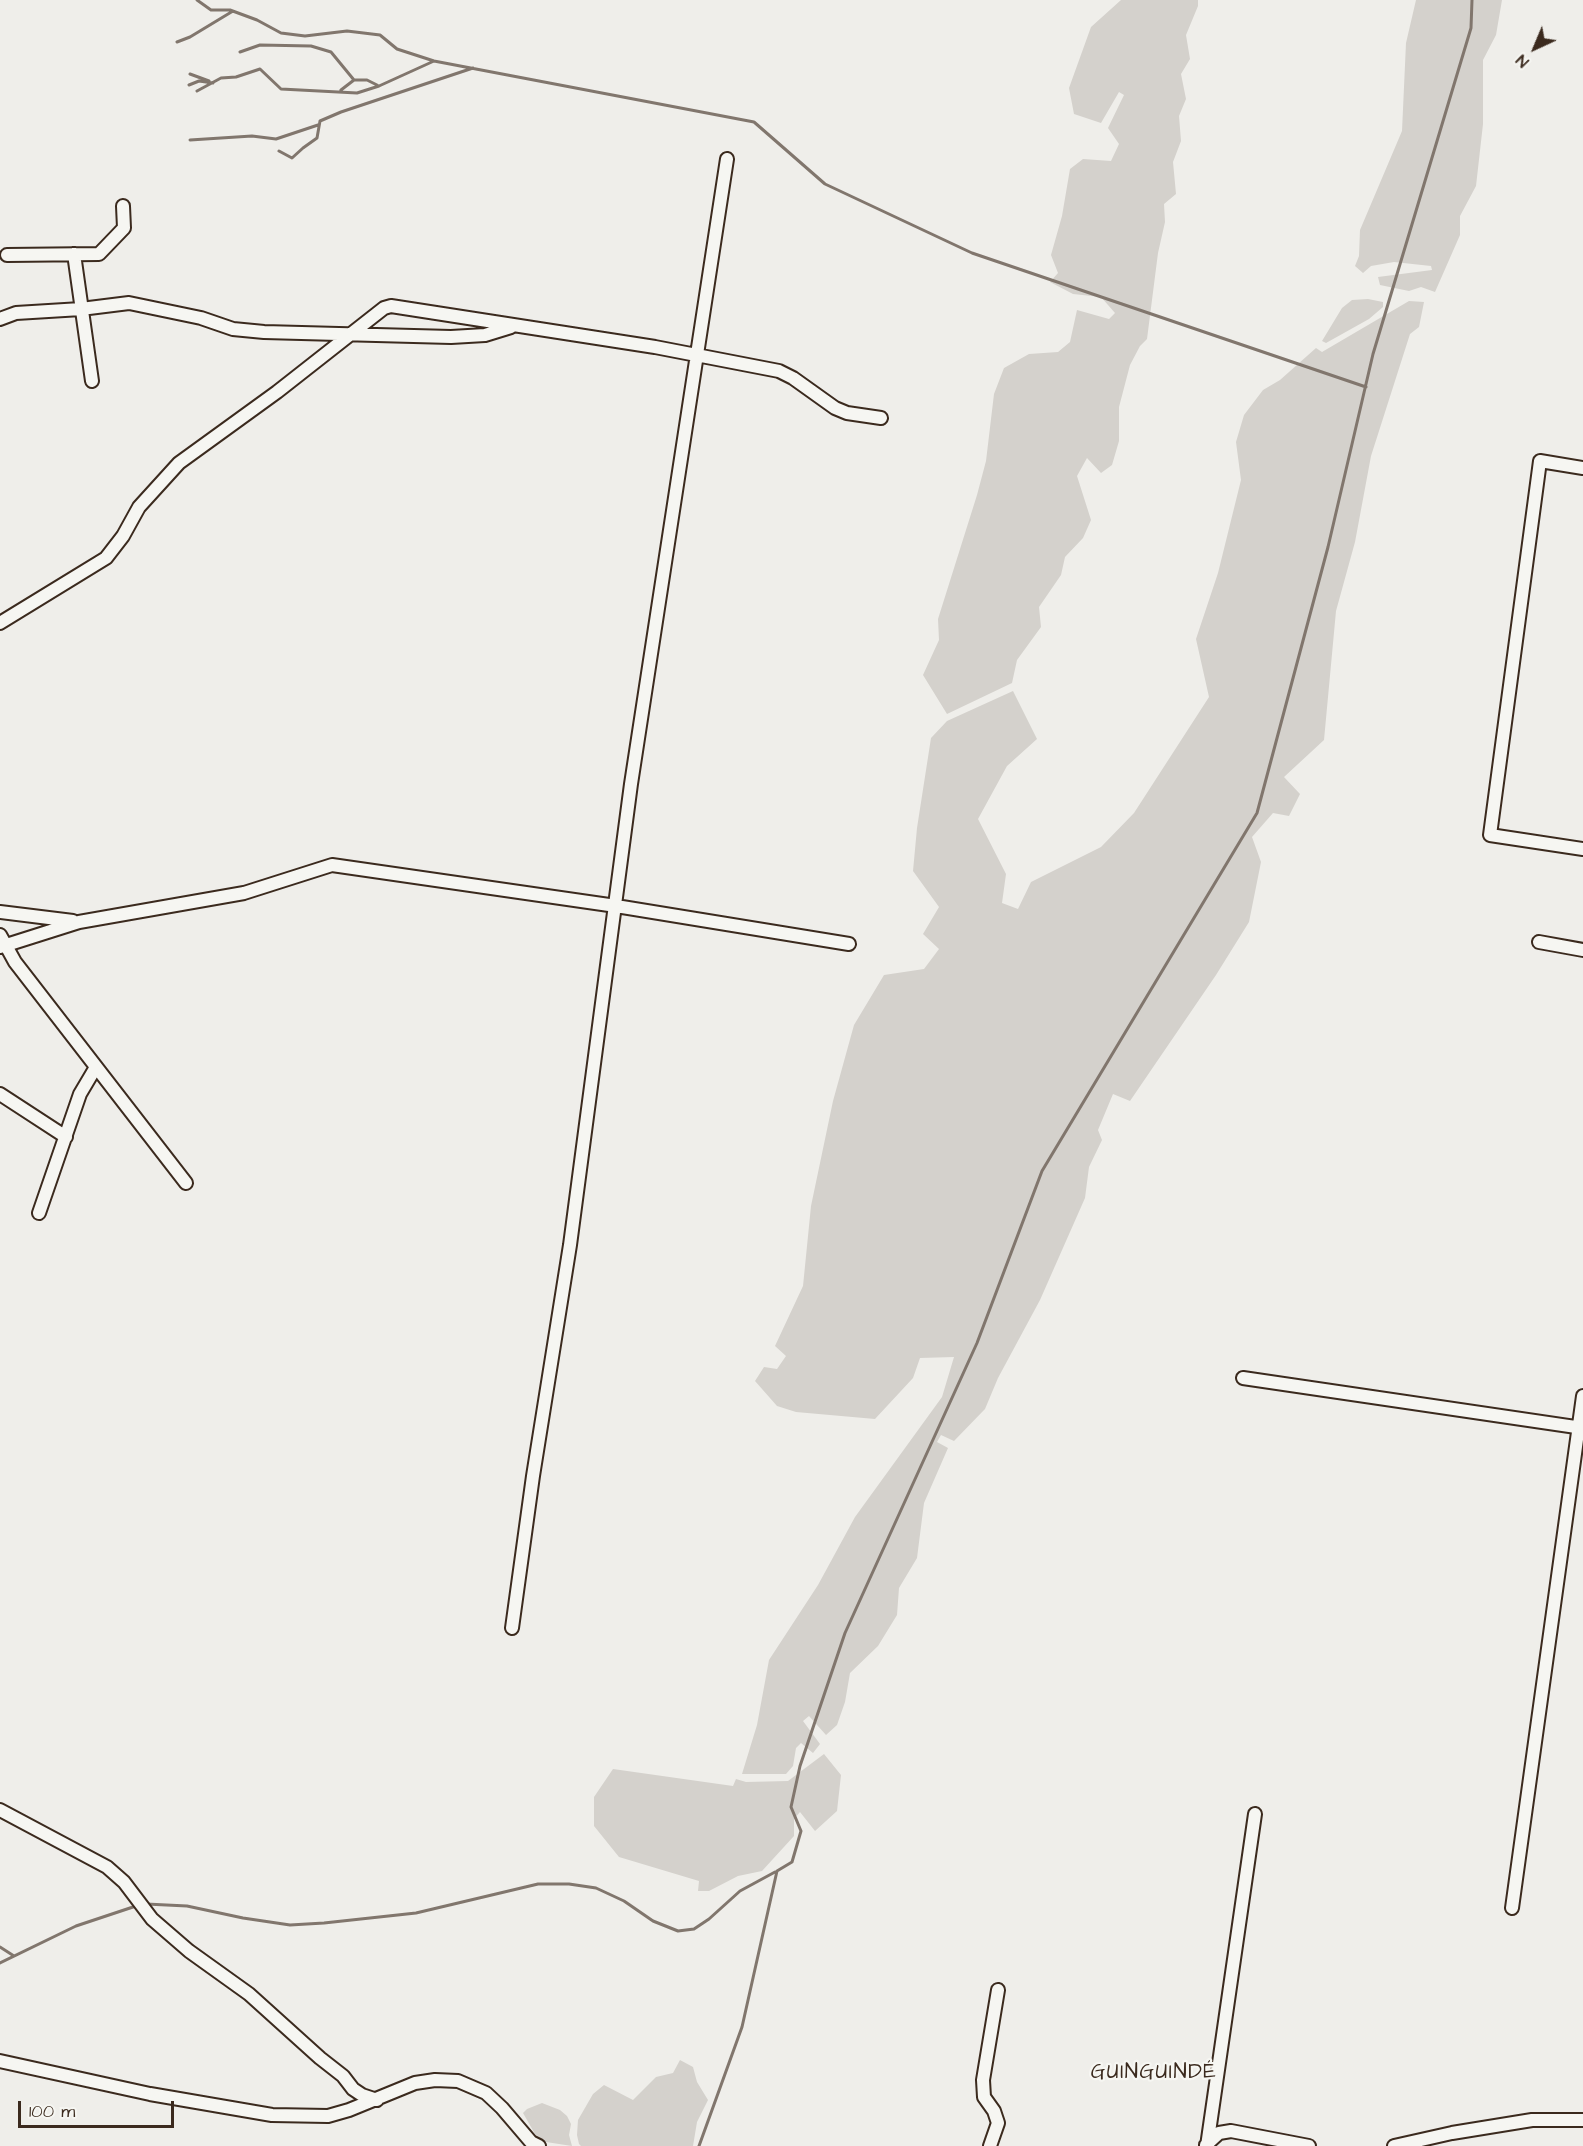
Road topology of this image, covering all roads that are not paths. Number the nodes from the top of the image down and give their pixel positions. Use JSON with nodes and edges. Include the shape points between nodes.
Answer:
{"nodes":[{"id":1,"x":727,"y":159,"type":"dead end"},
{"id":2,"x":123,"y":206,"type":"dead end"},
{"id":3,"x":74,"y":254,"type":"junction"},
{"id":4,"x":7,"y":255,"type":"dead end"},
{"id":5,"x":81,"y":309,"type":"junction"},
{"id":6,"x":0,"y":320,"type":"edge"},
{"id":7,"x":514,"y":326,"type":"junction"},
{"id":8,"x":351,"y":335,"type":"junction"},
{"id":9,"x":696,"y":356,"type":"junction"},
{"id":10,"x":92,"y":381,"type":"dead end"},
{"id":11,"x":881,"y":418,"type":"dead end"},
{"id":12,"x":1583,"y":468,"type":"edge"},
{"id":13,"x":0,"y":623,"type":"edge"},
{"id":14,"x":1583,"y":849,"type":"edge"},
{"id":15,"x":616,"y":906,"type":"junction"},
{"id":16,"x":0,"y":912,"type":"edge"},
{"id":17,"x":79,"y":922,"type":"junction"},
{"id":18,"x":2,"y":942,"type":"edge"},
{"id":19,"x":1539,"y":942,"type":"dead end"},
{"id":20,"x":849,"y":944,"type":"dead end"},
{"id":21,"x":1583,"y":950,"type":"edge"},
{"id":22,"x":96,"y":1067,"type":"junction"},
{"id":23,"x":0,"y":1094,"type":"edge"},
{"id":24,"x":66,"y":1137,"type":"junction"},
{"id":25,"x":186,"y":1183,"type":"dead end"},
{"id":26,"x":39,"y":1213,"type":"dead end"},
{"id":27,"x":1243,"y":1378,"type":"dead end"},
{"id":28,"x":1583,"y":1396,"type":"edge"},
{"id":29,"x":1580,"y":1428,"type":"edge"},
{"id":30,"x":512,"y":1628,"type":"dead end"},
{"id":31,"x":0,"y":1810,"type":"edge"},
{"id":32,"x":1255,"y":1814,"type":"dead end"},
{"id":33,"x":1512,"y":1908,"type":"dead end"},
{"id":34,"x":998,"y":1990,"type":"dead end"},
{"id":35,"x":0,"y":2061,"type":"edge"},
{"id":36,"x":377,"y":2100,"type":"junction"},
{"id":37,"x":1583,"y":2120,"type":"edge"},
{"id":38,"x":1207,"y":2145,"type":"edge"},
{"id":39,"x":539,"y":2146,"type":"edge"},
{"id":40,"x":990,"y":2146,"type":"edge"},
{"id":41,"x":1309,"y":2146,"type":"edge"},
{"id":42,"x":1394,"y":2146,"type":"edge"}],
"edges":[{"from":1,"to":9,"type":"street"},
{"from":2,"to":3,"type":"street","via":[[124,228],[99,254]]},
{"from":3,"to":4,"type":"street"},
{"from":3,"to":5,"type":"street"},
{"from":5,"to":6,"type":"street","via":[[16,313]]},
{"from":5,"to":8,"type":"street","via":[[129,303],[233,329]]},
{"from":5,"to":10,"type":"street"},
{"from":7,"to":8,"type":"street","via":[[485,335],[451,337]]},
{"from":7,"to":8,"type":"street","via":[[391,306]]},
{"from":7,"to":9,"type":"street"},
{"from":8,"to":13,"type":"street","via":[[179,463],[139,507],[106,558]]},
{"from":9,"to":11,"type":"street","via":[[778,371],[835,408]]},
{"from":9,"to":15,"type":"street"},
{"from":12,"to":14,"type":"street","via":[[1540,461],[1490,835]]},
{"from":15,"to":17,"type":"street","via":[[332,865],[244,893]]},
{"from":15,"to":20,"type":"street"},
{"from":15,"to":30,"type":"street"},
{"from":16,"to":17,"type":"street"},
{"from":17,"to":18,"type":"street"},
{"from":18,"to":22,"type":"street"},
{"from":19,"to":21,"type":"street"},
{"from":22,"to":24,"type":"street","via":[[80,1094]]},
{"from":22,"to":25,"type":"street"},
{"from":23,"to":24,"type":"street"},
{"from":24,"to":26,"type":"street"},
{"from":27,"to":29,"type":"street"},
{"from":28,"to":29,"type":"street"},
{"from":29,"to":33,"type":"street"},
{"from":31,"to":36,"type":"street","via":[[107,1867],[124,1882],[152,1919],[189,1951],[249,1994],[353,2089]]},
{"from":32,"to":38,"type":"street"},
{"from":34,"to":40,"type":"street","via":[[983,2080],[984,2097],[998,2123]]},
{"from":35,"to":36,"type":"street","via":[[150,2094],[272,2115],[328,2116]]},
{"from":36,"to":39,"type":"street","via":[[415,2083],[458,2081],[486,2093]]},
{"from":37,"to":42,"type":"street","via":[[1532,2120]]},
{"from":38,"to":41,"type":"street","via":[[1219,2133],[1231,2131]]}]}
